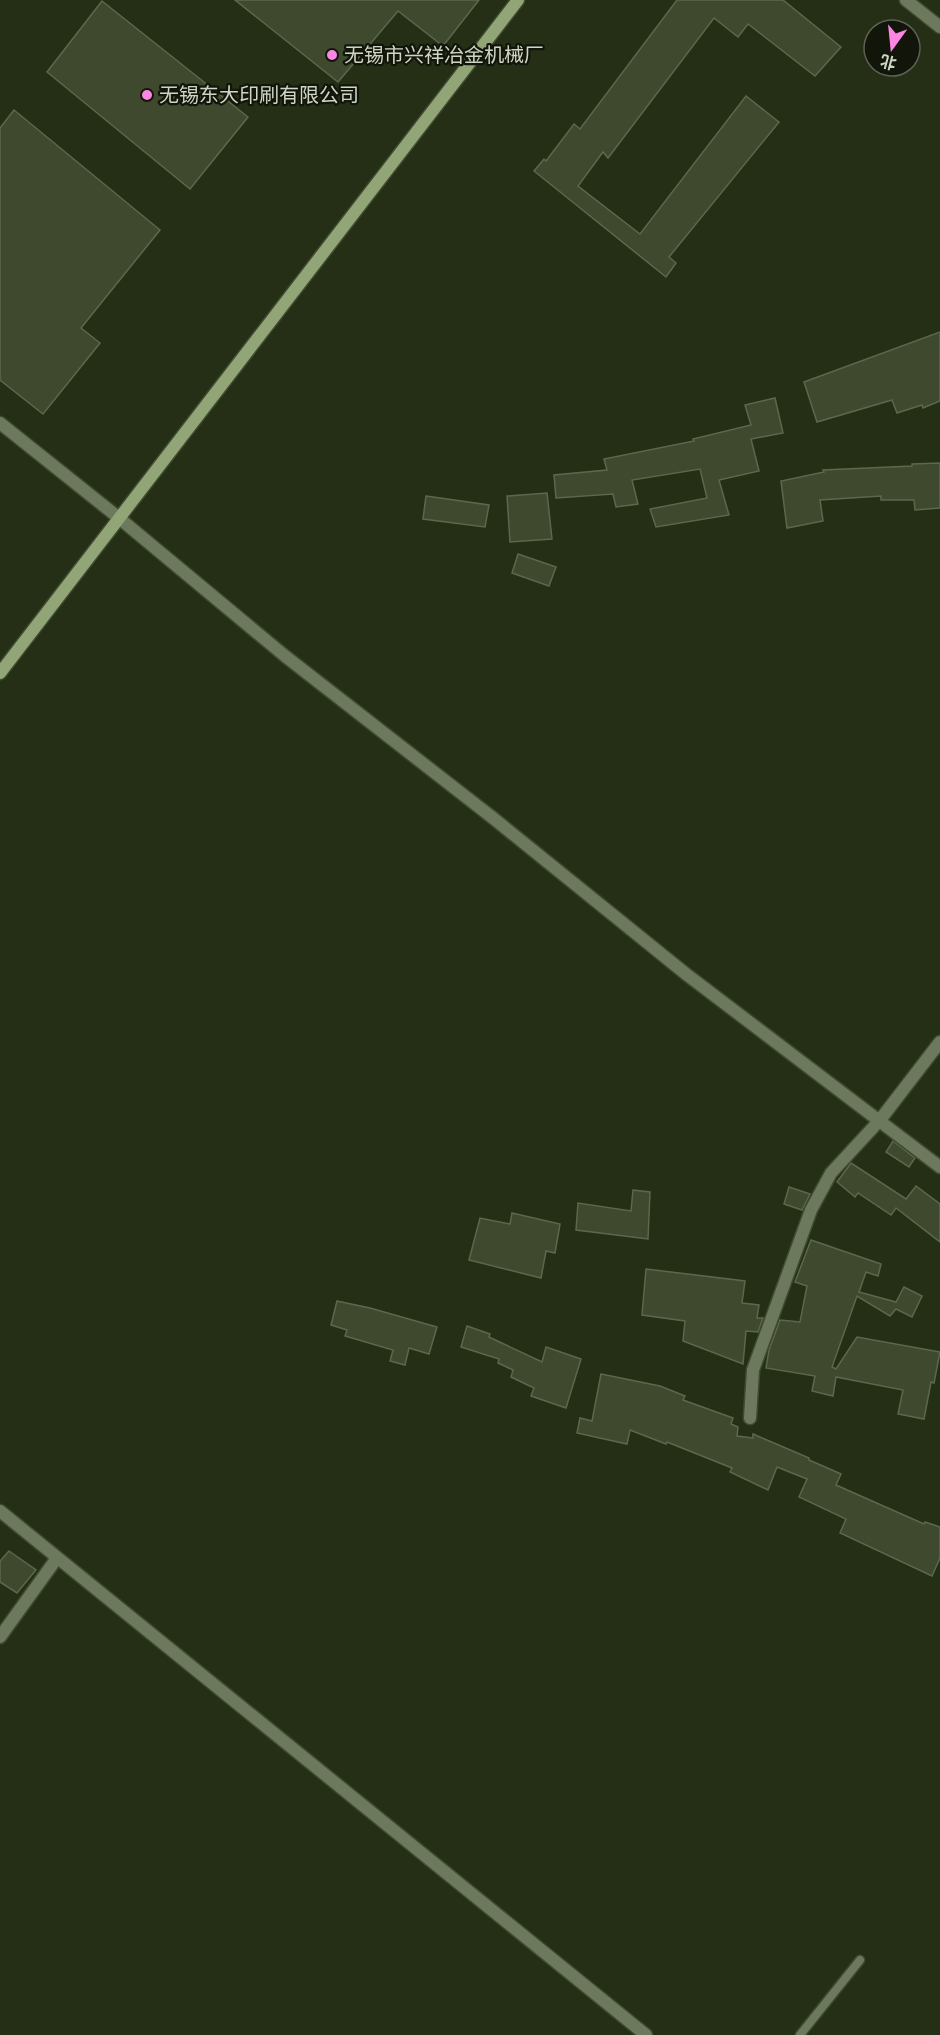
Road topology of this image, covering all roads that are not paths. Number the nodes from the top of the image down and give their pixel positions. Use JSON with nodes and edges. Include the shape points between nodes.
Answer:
{"nodes":[{"id":1,"x":518,"y":0,"type":"edge"},
{"id":2,"x":906,"y":0,"type":"edge"},
{"id":3,"x":940,"y":27,"type":"edge"},
{"id":4,"x":0,"y":423,"type":"edge"},
{"id":5,"x":119,"y":518,"type":"junction"},
{"id":6,"x":0,"y":673,"type":"edge"},
{"id":7,"x":940,"y":1042,"type":"edge"},
{"id":8,"x":880,"y":1120,"type":"junction"},
{"id":9,"x":940,"y":1167,"type":"edge"},
{"id":10,"x":750,"y":1418,"type":"dead end"},
{"id":11,"x":0,"y":1511,"type":"edge"},
{"id":12,"x":57,"y":1558,"type":"junction"},
{"id":13,"x":0,"y":1637,"type":"edge"},
{"id":14,"x":860,"y":1960,"type":"dead end"},
{"id":15,"x":646,"y":2035,"type":"edge"},
{"id":16,"x":800,"y":2035,"type":"edge"}],
"edges":[{"from":1,"to":5,"type":"street"},
{"from":2,"to":3,"type":"street"},
{"from":4,"to":5,"type":"street"},
{"from":5,"to":6,"type":"street"},
{"from":5,"to":8,"type":"street","via":[[285,656],[686,974]]},
{"from":7,"to":8,"type":"street"},
{"from":8,"to":9,"type":"street"},
{"from":8,"to":10,"type":"street","via":[[831,1173],[811,1210],[753,1370]]},
{"from":11,"to":12,"type":"street"},
{"from":12,"to":13,"type":"street"},
{"from":12,"to":15,"type":"street"},
{"from":14,"to":16,"type":"lane"}]}
